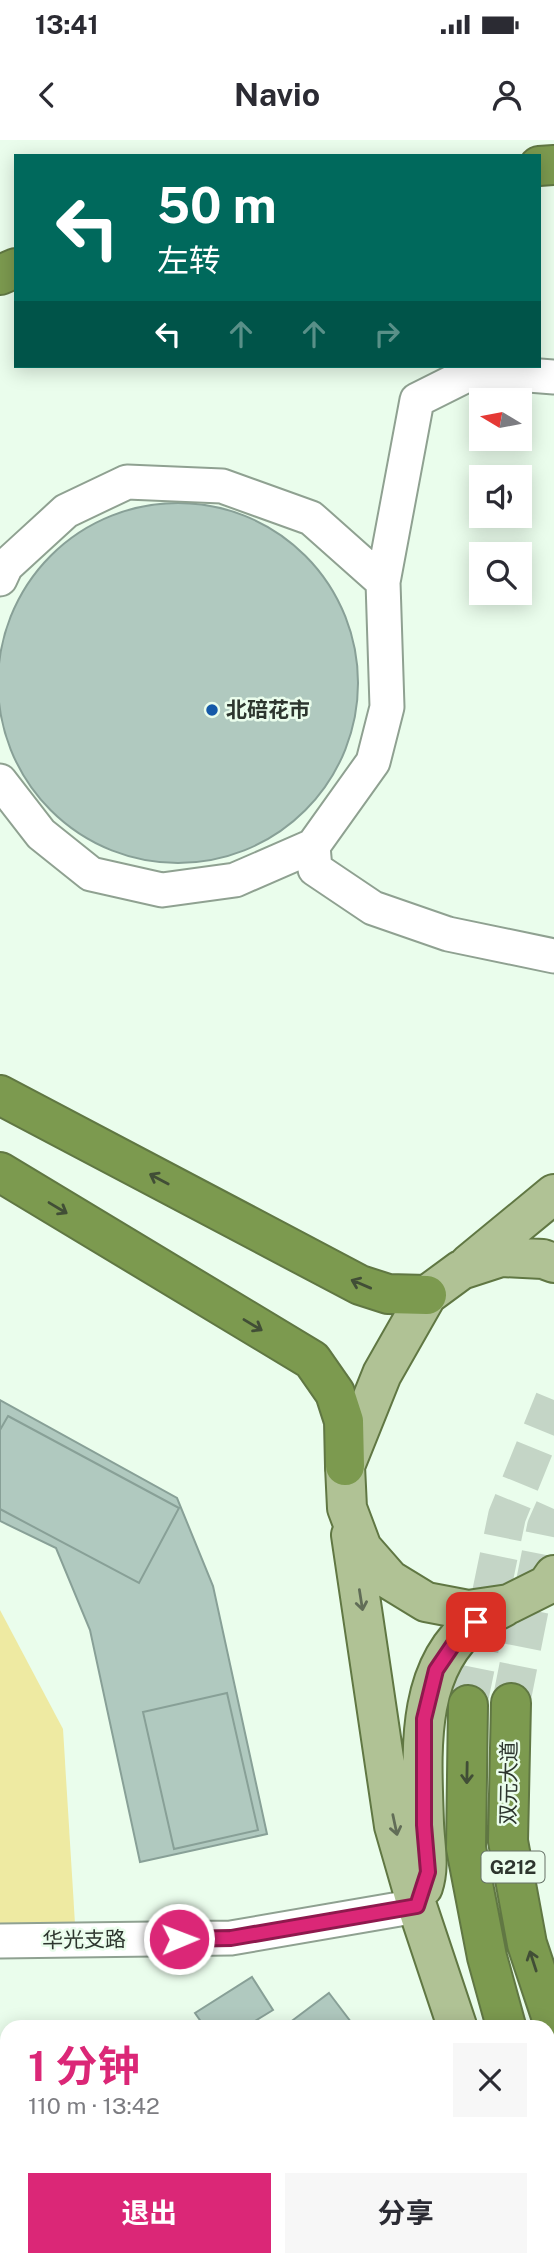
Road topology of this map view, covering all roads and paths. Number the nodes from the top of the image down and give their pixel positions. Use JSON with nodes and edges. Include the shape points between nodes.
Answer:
{"nodes":[{"id":1,"x":554,"y":377,"type":"edge"},
{"id":2,"x":0,"y":579,"type":"edge"},
{"id":3,"x":383,"y":582,"type":"junction"},
{"id":4,"x":0,"y":781,"type":"edge"},
{"id":5,"x":313,"y":846,"type":"junction"},
{"id":6,"x":554,"y":956,"type":"edge"},
{"id":7,"x":0,"y":1095,"type":"edge"},
{"id":8,"x":0,"y":1172,"type":"edge"},
{"id":9,"x":554,"y":1195,"type":"edge"},
{"id":10,"x":554,"y":1263,"type":"edge"},
{"id":11,"x":461,"y":1270,"type":"junction"},
{"id":12,"x":427,"y":1294,"type":"junction"},
{"id":13,"x":345,"y":1466,"type":"junction"},
{"id":14,"x":347,"y":1508,"type":"junction"},
{"id":15,"x":554,"y":1574,"type":"edge"},
{"id":16,"x":509,"y":1604,"type":"junction"},
{"id":17,"x":511,"y":1703,"type":"tunnel mouth"},
{"id":18,"x":468,"y":1705,"type":"tunnel mouth"},
{"id":19,"x":417,"y":1906,"type":"junction"},
{"id":20,"x":0,"y":1941,"type":"edge"},
{"id":21,"x":455,"y":2020,"type":"edge"},
{"id":22,"x":504,"y":2020,"type":"edge"},
{"id":23,"x":552,"y":2020,"type":"edge"}],
"edges":[{"from":1,"to":3,"type":"street","via":[[475,371],[417,400]]},
{"from":2,"to":3,"type":"street","via":[[6,566],[66,511],[127,482],[222,486],[311,518]]},
{"from":3,"to":5,"type":"street","via":[[387,707],[373,762]]},
{"from":4,"to":5,"type":"street","via":[[41,834],[92,874],[162,890],[235,880]]},
{"from":5,"to":6,"type":"street","via":[[315,869],[373,908],[449,934]]},
{"from":12,"to":7,"type":"highway","one_way":true,"via":[[388,1294],[360,1285]]},
{"from":8,"to":13,"type":"highway","one_way":true,"via":[[312,1360],[335,1392],[344,1421]]},
{"from":9,"to":11,"type":"main road"},
{"from":10,"to":11,"type":"main road","via":[[501,1258]]},
{"from":11,"to":12,"type":"main road"},
{"from":12,"to":13,"type":"main road","via":[[382,1374]]},
{"from":13,"to":14,"type":"main road"},
{"from":14,"to":16,"type":"main road","via":[[362,1548],[390,1580],[426,1602],[468,1609]]},
{"from":14,"to":19,"type":"main road","one_way":true,"via":[[394,1826]]},
{"from":15,"to":16,"type":"main road","via":[[547,1585]]},
{"from":16,"to":19,"type":"main road","via":[[476,1622],[436,1670],[424,1719],[428,1872]]},
{"from":23,"to":17,"type":"highway","name":"双元大道","number":"G212","one_way":true,"via":[[527,1944],[508,1841]]},
{"from":18,"to":22,"type":"highway","name":"双元大道","number":"G212","one_way":true,"via":[[466,1848]]},
{"from":19,"to":20,"type":"street","name":"华光支路","via":[[231,1938]]},
{"from":19,"to":21,"type":"main road"}]}
